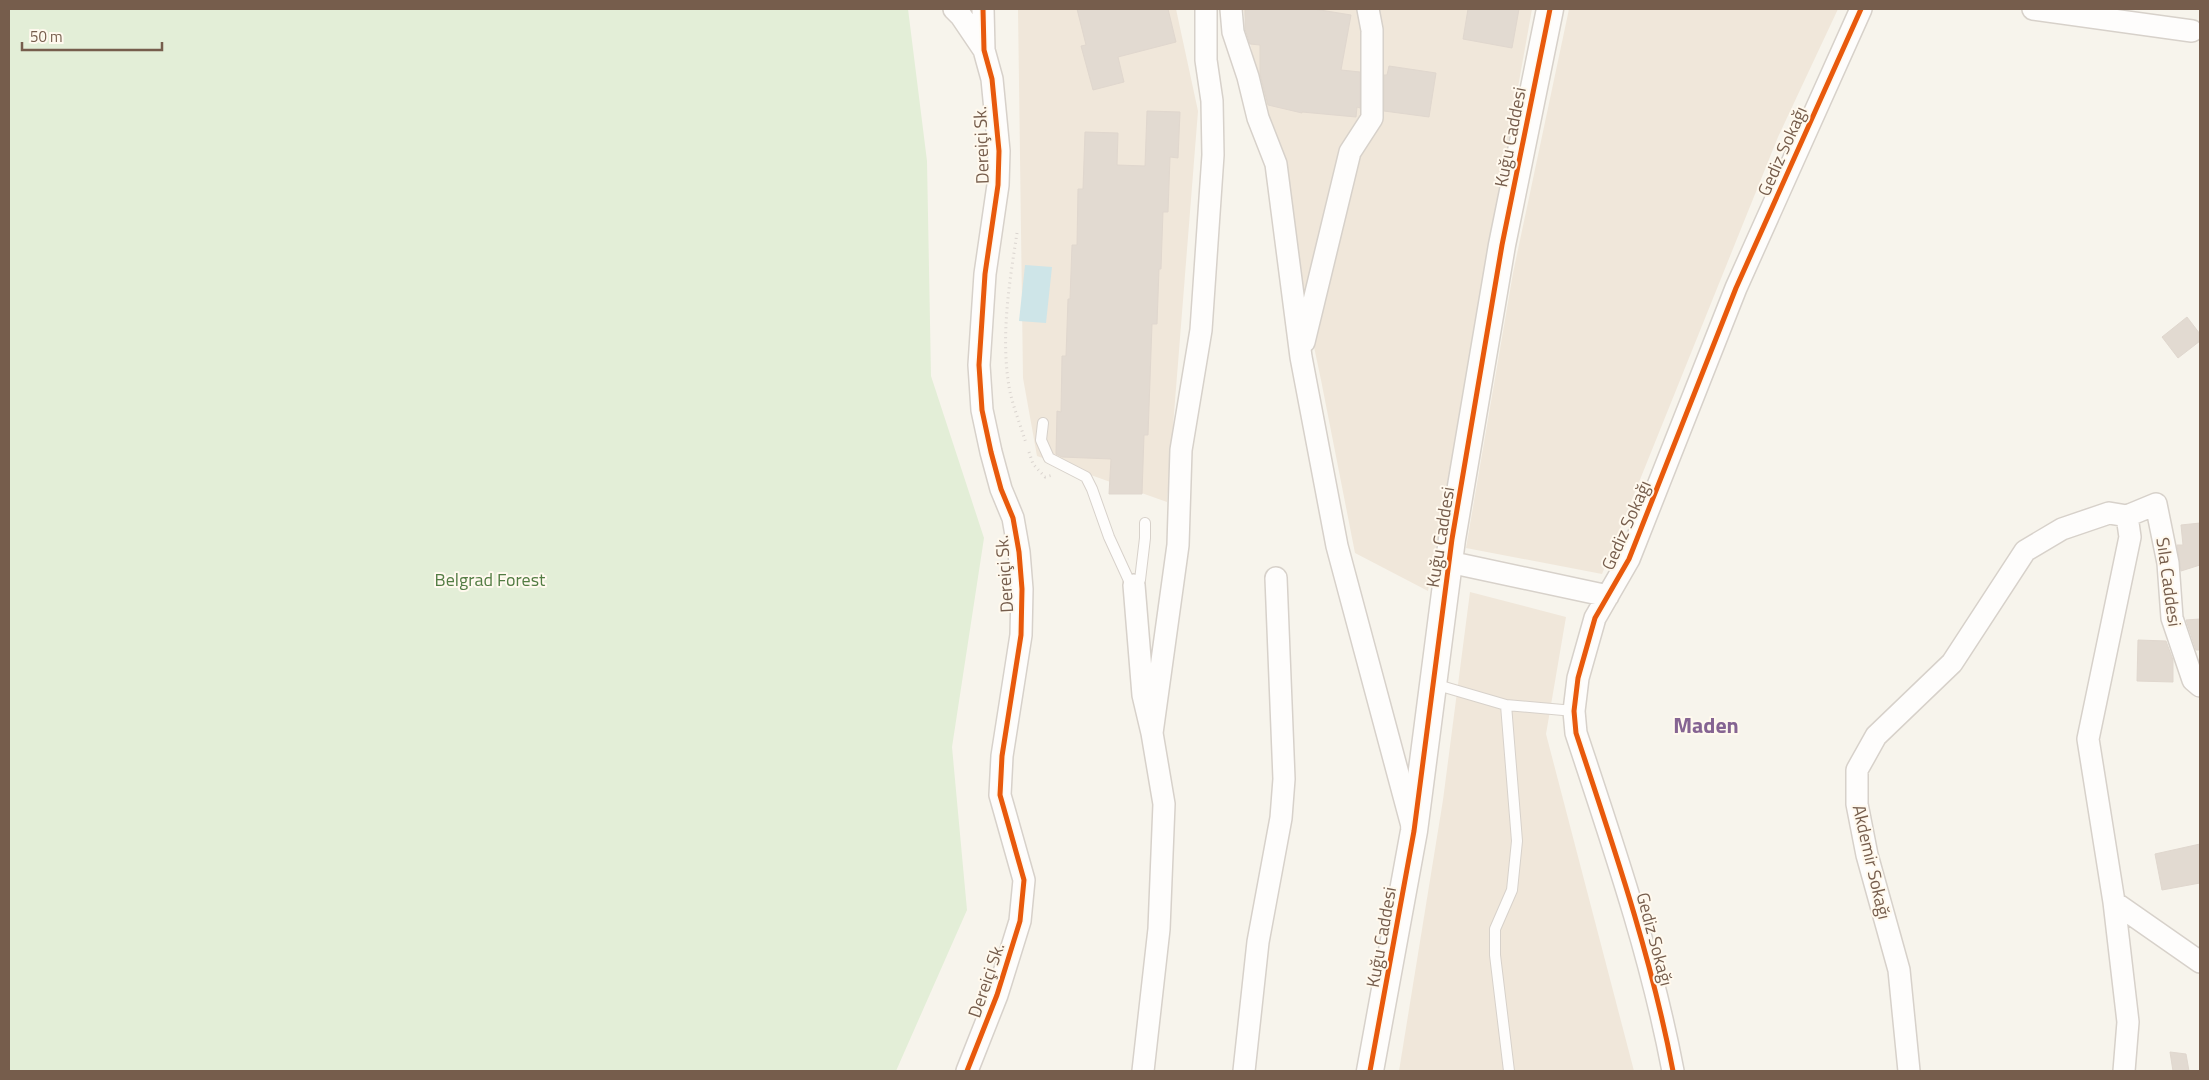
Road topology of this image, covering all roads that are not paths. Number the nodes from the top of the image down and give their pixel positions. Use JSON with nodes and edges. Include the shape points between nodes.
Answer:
{"nodes":[{"id":1,"x":954,"y":9,"type":"edge"},
{"id":2,"x":983,"y":9,"type":"edge"},
{"id":3,"x":1190,"y":9,"type":"edge"},
{"id":4,"x":1206,"y":9,"type":"edge"},
{"id":5,"x":1231,"y":9,"type":"edge"},
{"id":6,"x":1368,"y":9,"type":"edge"},
{"id":7,"x":1550,"y":9,"type":"edge"},
{"id":8,"x":1861,"y":9,"type":"edge"},
{"id":9,"x":2033,"y":9,"type":"edge"},
{"id":10,"x":2072,"y":12,"type":"edge"},
{"id":11,"x":2192,"y":31,"type":"dead end"},
{"id":12,"x":984,"y":50,"type":"junction"},
{"id":13,"x":1206,"y":60,"type":"junction"},
{"id":14,"x":1301,"y":357,"type":"junction"},
{"id":15,"x":1042,"y":424,"type":"dead end"},
{"id":16,"x":2127,"y":516,"type":"junction"},
{"id":17,"x":1145,"y":522,"type":"dead end"},
{"id":18,"x":1449,"y":562,"type":"junction"},
{"id":19,"x":1276,"y":578,"type":"dead end"},
{"id":20,"x":1134,"y":585,"type":"junction"},
{"id":21,"x":1608,"y":596,"type":"junction"},
{"id":22,"x":1433,"y":684,"type":"junction"},
{"id":23,"x":2200,"y":686,"type":"edge"},
{"id":24,"x":1506,"y":705,"type":"junction"},
{"id":25,"x":1574,"y":711,"type":"junction"},
{"id":26,"x":1152,"y":733,"type":"junction"},
{"id":27,"x":1414,"y":831,"type":"junction"},
{"id":28,"x":2114,"y":902,"type":"junction"},
{"id":29,"x":2200,"y":962,"type":"edge"},
{"id":30,"x":967,"y":1071,"type":"edge"},
{"id":31,"x":1144,"y":1071,"type":"edge"},
{"id":32,"x":1244,"y":1071,"type":"edge"},
{"id":33,"x":1370,"y":1071,"type":"edge"},
{"id":34,"x":1509,"y":1071,"type":"edge"},
{"id":35,"x":1673,"y":1071,"type":"edge"},
{"id":36,"x":1909,"y":1071,"type":"edge"},
{"id":37,"x":2124,"y":1071,"type":"edge"}],
"edges":[{"from":1,"to":12,"type":"street"},
{"from":2,"to":12,"type":"street","name":"Dereiçi Sk."},
{"from":3,"to":13,"type":"street"},
{"from":4,"to":13,"type":"street"},
{"from":5,"to":14,"type":"street","via":[[1233,32],[1258,118],[1276,164]]},
{"from":6,"to":14,"type":"street","via":[[1372,30],[1372,118],[1350,152]]},
{"from":7,"to":18,"type":"street","name":"Kuğu Caddesi","via":[[1502,245]]},
{"from":8,"to":21,"type":"street","name":"Gediz Sokağı","via":[[1736,288],[1629,559]]},
{"from":9,"to":10,"type":"street"},
{"from":10,"to":11,"type":"street"},
{"from":12,"to":30,"type":"street","name":"Dereiçi Sk.","via":[[992,79],[999,151],[998,185],[984,274],[979,365],[982,410],[1000,489],[1013,518],[1019,552],[1021,635],[1002,756],[1000,795],[1024,880],[1020,921],[997,995]]},
{"from":13,"to":26,"type":"street","via":[[1212,101],[1213,155],[1201,330],[1181,450],[1178,546]]},
{"from":14,"to":27,"type":"street","via":[[1336,546]]},
{"from":15,"to":20,"type":"lane","via":[[1041,440],[1049,458],[1086,477],[1116,553],[1131,585]]},
{"from":16,"to":23,"type":"street","name":"Sıla Caddesi","via":[[2156,504],[2168,563],[2172,618],[2193,680]]},
{"from":16,"to":28,"type":"street","via":[[2130,537],[2088,739]]},
{"from":16,"to":36,"type":"street","name":"Akdemir Sokağı","via":[[2109,513],[2062,529],[2025,551],[1952,663],[1876,736],[1857,770],[1857,804],[1867,855],[1899,970]]},
{"from":17,"to":20,"type":"lane","via":[[1140,580]]},
{"from":18,"to":21,"type":"street"},
{"from":18,"to":22,"type":"street","name":"Kuğu Caddesi"},
{"from":19,"to":32,"type":"street","via":[[1283,798],[1258,942]]},
{"from":20,"to":26,"type":"street","via":[[1143,695]]},
{"from":21,"to":25,"type":"street","name":"Gediz Sokağı","via":[[1595,618],[1578,678]]},
{"from":22,"to":24,"type":"lane"},
{"from":22,"to":27,"type":"street","name":"Kuğu Caddesi"},
{"from":24,"to":25,"type":"lane"},
{"from":24,"to":34,"type":"lane","via":[[1517,841],[1512,890],[1495,929],[1495,955]]},
{"from":25,"to":35,"type":"street","name":"Gediz Sokağı","via":[[1576,733],[1636,917]]},
{"from":26,"to":31,"type":"street","via":[[1164,804],[1159,929]]},
{"from":27,"to":33,"type":"street","name":"Kuğu Caddesi"},
{"from":28,"to":29,"type":"street"},
{"from":28,"to":37,"type":"street","via":[[2128,1022]]}]}
